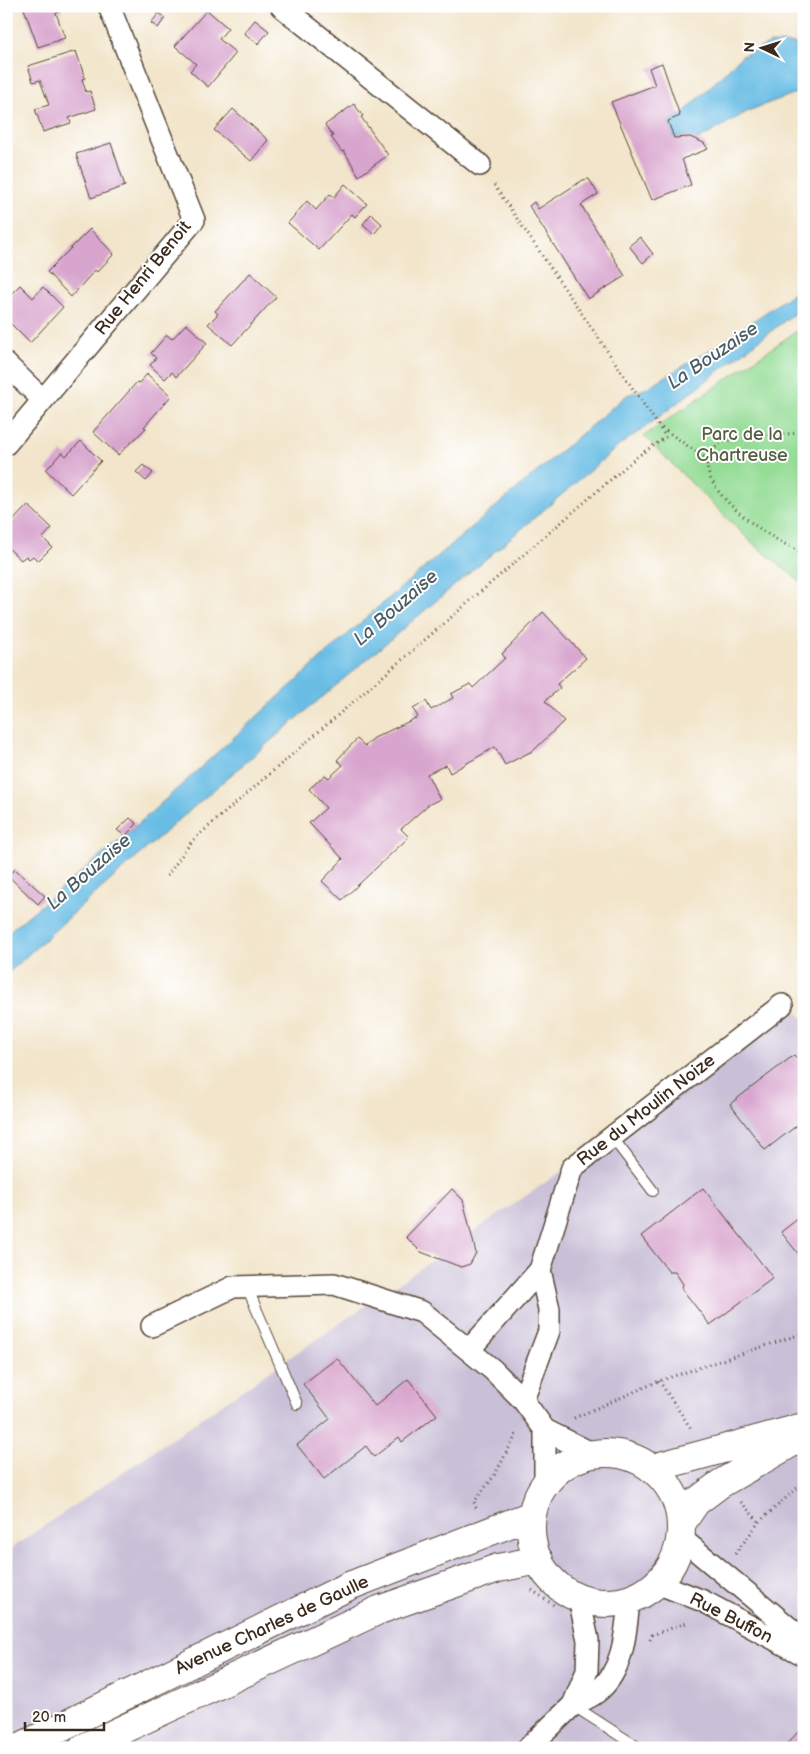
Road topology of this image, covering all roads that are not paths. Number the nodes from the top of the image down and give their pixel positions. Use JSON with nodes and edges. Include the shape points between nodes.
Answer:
{"nodes":[{"id":1,"x":108,"y":6,"type":"edge"},
{"id":2,"x":281,"y":6,"type":"edge"},
{"id":3,"x":480,"y":164,"type":"road end"},
{"id":4,"x":6,"y":364,"type":"edge"},
{"id":5,"x":43,"y":400,"type":"junction"},
{"id":6,"x":6,"y":444,"type":"edge"},
{"id":7,"x":782,"y":1005,"type":"dead end"},
{"id":8,"x":612,"y":1137,"type":"junction"},
{"id":9,"x":653,"y":1191,"type":"dead end"},
{"id":10,"x":540,"y":1270,"type":"junction"},
{"id":11,"x":246,"y":1287,"type":"junction"},
{"id":12,"x":152,"y":1326,"type":"dead end"},
{"id":13,"x":469,"y":1350,"type":"junction"},
{"id":14,"x":523,"y":1400,"type":"junction"},
{"id":15,"x":297,"y":1404,"type":"dead end"},
{"id":16,"x":804,"y":1427,"type":"edge"},
{"id":17,"x":545,"y":1430,"type":"junction"},
{"id":18,"x":804,"y":1435,"type":"edge"},
{"id":19,"x":593,"y":1454,"type":"junction"},
{"id":20,"x":653,"y":1468,"type":"junction"},
{"id":21,"x":545,"y":1484,"type":"junction"},
{"id":22,"x":532,"y":1515,"type":"junction"},
{"id":23,"x":681,"y":1531,"type":"junction"},
{"id":24,"x":538,"y":1560,"type":"junction"},
{"id":25,"x":657,"y":1583,"type":"junction"},
{"id":26,"x":579,"y":1598,"type":"junction"},
{"id":27,"x":629,"y":1600,"type":"junction"},
{"id":28,"x":804,"y":1640,"type":"edge"},
{"id":29,"x":804,"y":1655,"type":"edge"},
{"id":30,"x":573,"y":1705,"type":"junction"},
{"id":31,"x":18,"y":1748,"type":"edge"},
{"id":32,"x":83,"y":1748,"type":"edge"},
{"id":33,"x":528,"y":1748,"type":"edge"},
{"id":34,"x":640,"y":1748,"type":"edge"}],
"edges":[{"from":1,"to":5,"type":"street","name":"Rue Henri Benoit","via":[[194,220]]},
{"from":2,"to":3,"type":"street"},
{"from":4,"to":5,"type":"street"},
{"from":5,"to":6,"type":"street","name":"Rue Henri Benoit"},
{"from":7,"to":8,"type":"street","name":"Rue du Moulin Noize"},
{"from":8,"to":9,"type":"lane"},
{"from":8,"to":10,"type":"street","name":"Rue du Moulin Noize","via":[[572,1168]]},
{"from":10,"to":13,"type":"street","name":"Rue du Moulin Noize"},
{"from":10,"to":14,"type":"street","via":[[549,1309],[549,1331]]},
{"from":11,"to":12,"type":"street","via":[[233,1287]]},
{"from":11,"to":13,"type":"street","via":[[334,1284],[422,1312]]},
{"from":11,"to":15,"type":"lane"},
{"from":13,"to":14,"type":"street"},
{"from":14,"to":17,"type":"street"},
{"from":16,"to":20,"type":"main road"},
{"from":17,"to":19,"type":"street"},
{"from":17,"to":21,"type":"street"},
{"from":18,"to":23,"type":"main road","via":[[720,1484],[696,1502]]},
{"from":19,"to":20,"type":"main road","via":[[614,1453],[634,1458]]},
{"from":19,"to":21,"type":"main road","via":[[575,1459]]},
{"from":20,"to":23,"type":"main road","via":[[677,1503]]},
{"from":21,"to":22,"type":"main road"},
{"from":22,"to":24,"type":"main road","via":[[532,1538]]},
{"from":22,"to":31,"type":"main road","name":"Avenue Charles de Gaulle","via":[[349,1586]]},
{"from":23,"to":25,"type":"main road","via":[[669,1570]]},
{"from":23,"to":28,"type":"street","name":"Rue Buffon"},
{"from":24,"to":26,"type":"main road","via":[[562,1589]]},
{"from":24,"to":32,"type":"main road","name":"Avenue Charles de Gaulle","via":[[498,1568],[379,1610]]},
{"from":25,"to":27,"type":"main road"},
{"from":25,"to":29,"type":"street","name":"Rue Buffon","via":[[704,1602]]},
{"from":26,"to":27,"type":"main road","via":[[612,1603]]},
{"from":26,"to":30,"type":"street","via":[[588,1640],[587,1664]]},
{"from":27,"to":30,"type":"street","via":[[625,1641],[611,1677],[596,1693]]},
{"from":30,"to":33,"type":"street"},
{"from":30,"to":34,"type":"lane"}]}
